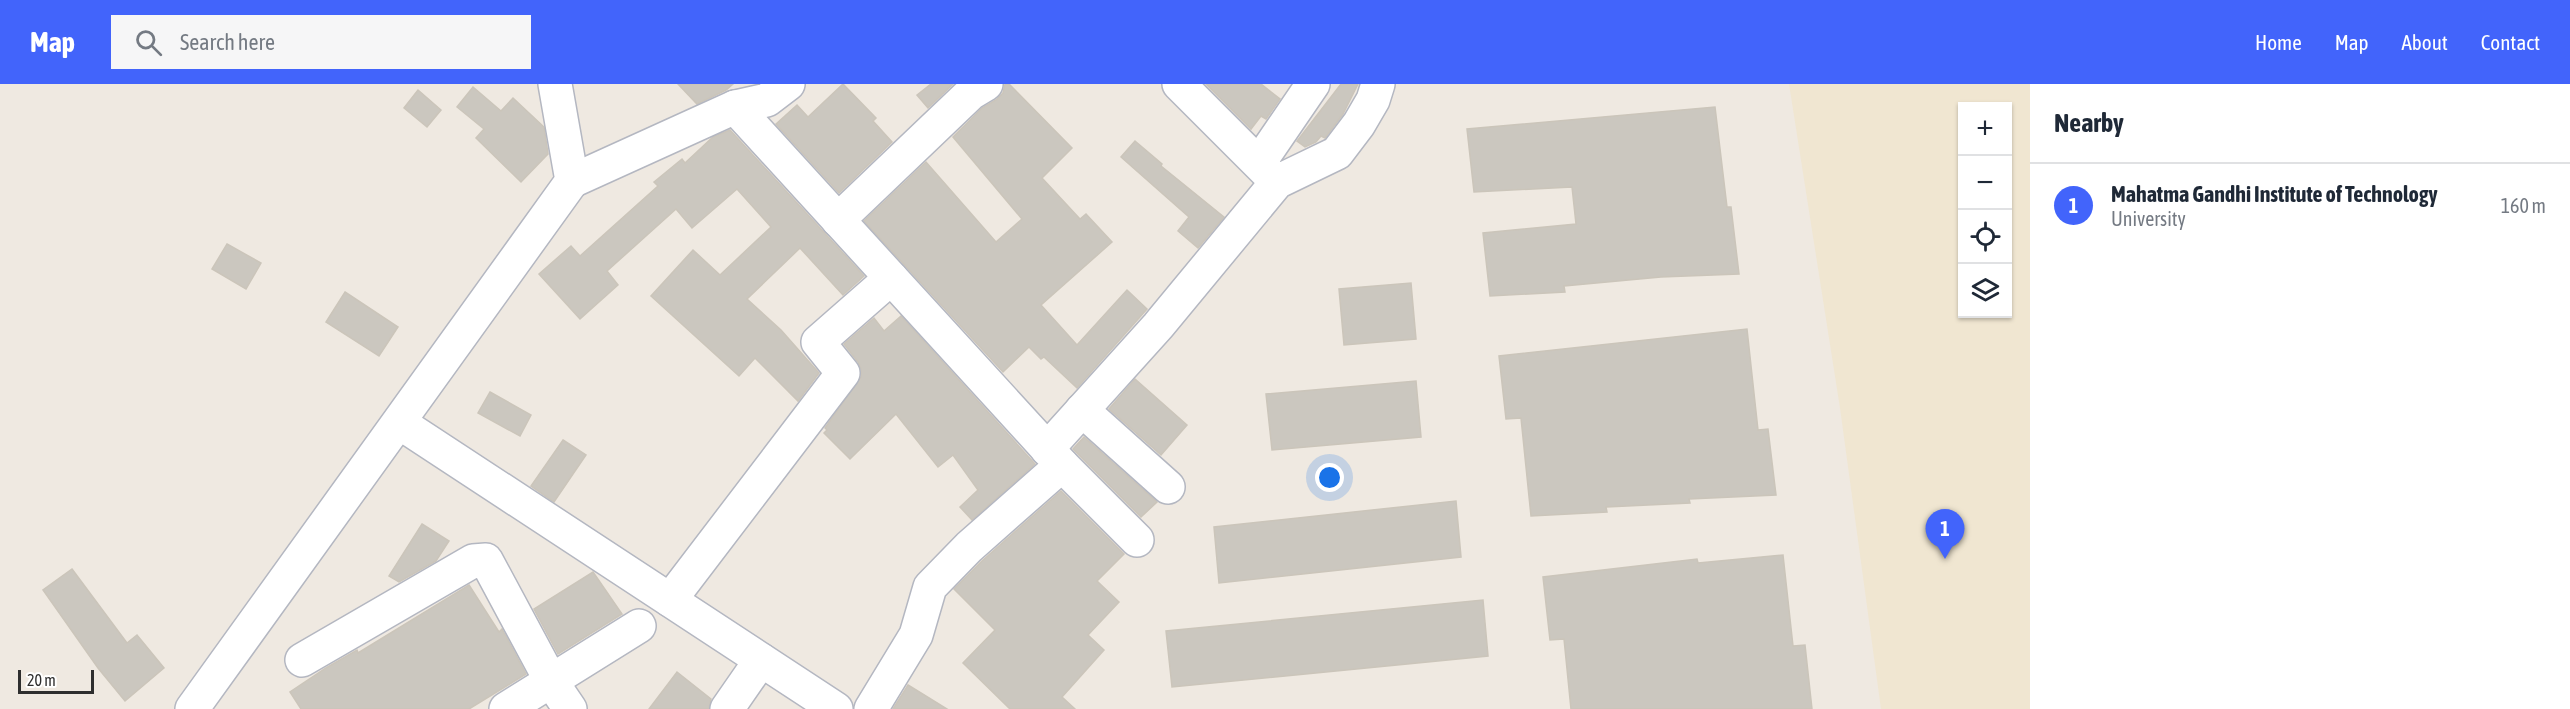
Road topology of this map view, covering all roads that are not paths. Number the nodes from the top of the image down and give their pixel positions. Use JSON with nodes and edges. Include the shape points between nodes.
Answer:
{"nodes":[{"id":1,"x":555,"y":84,"type":"edge"},
{"id":2,"x":788,"y":84,"type":"edge"},
{"id":3,"x":987,"y":84,"type":"edge"},
{"id":4,"x":1179,"y":84,"type":"edge"},
{"id":5,"x":1313,"y":84,"type":"edge"},
{"id":6,"x":1378,"y":84,"type":"edge"},
{"id":7,"x":735,"y":107,"type":"junction"},
{"id":8,"x":1268,"y":172,"type":"junction"},
{"id":9,"x":572,"y":181,"type":"junction"},
{"id":10,"x":838,"y":220,"type":"junction"},
{"id":11,"x":891,"y":278,"type":"junction"},
{"id":12,"x":1082,"y":410,"type":"junction"},
{"id":13,"x":400,"y":423,"type":"junction"},
{"id":14,"x":1054,"y":457,"type":"junction"},
{"id":15,"x":1168,"y":487,"type":"dead end"},
{"id":16,"x":1137,"y":540,"type":"dead end"},
{"id":17,"x":670,"y":600,"type":"junction"},
{"id":18,"x":639,"y":626,"type":"dead end"},
{"id":19,"x":302,"y":660,"type":"dead end"},
{"id":20,"x":761,"y":660,"type":"junction"},
{"id":21,"x":551,"y":681,"type":"junction"},
{"id":22,"x":192,"y":709,"type":"edge"},
{"id":23,"x":506,"y":709,"type":"edge"},
{"id":24,"x":570,"y":709,"type":"edge"},
{"id":25,"x":727,"y":709,"type":"edge"},
{"id":26,"x":836,"y":709,"type":"edge"},
{"id":27,"x":871,"y":709,"type":"edge"}],
"edges":[{"from":1,"to":9,"type":"street"},
{"from":2,"to":7,"type":"street","via":[[767,100]]},
{"from":3,"to":10,"type":"street","via":[[971,93]]},
{"from":4,"to":8,"type":"street"},
{"from":5,"to":8,"type":"street"},
{"from":6,"to":8,"type":"street","via":[[1359,124],[1336,153]]},
{"from":7,"to":9,"type":"street"},
{"from":7,"to":10,"type":"street"},
{"from":8,"to":12,"type":"street","via":[[1158,326]]},
{"from":9,"to":13,"type":"street"},
{"from":10,"to":11,"type":"street"},
{"from":11,"to":14,"type":"street"},
{"from":11,"to":17,"type":"street","via":[[818,342],[843,373]]},
{"from":12,"to":14,"type":"street"},
{"from":12,"to":15,"type":"street"},
{"from":13,"to":17,"type":"street"},
{"from":13,"to":22,"type":"street"},
{"from":14,"to":16,"type":"street"},
{"from":14,"to":27,"type":"street","via":[[930,587],[916,635]]},
{"from":17,"to":20,"type":"street"},
{"from":18,"to":21,"type":"street"},
{"from":19,"to":21,"type":"street","via":[[473,561],[486,560]]},
{"from":20,"to":25,"type":"street"},
{"from":20,"to":26,"type":"street"},
{"from":21,"to":23,"type":"street"},
{"from":21,"to":24,"type":"street"}]}
